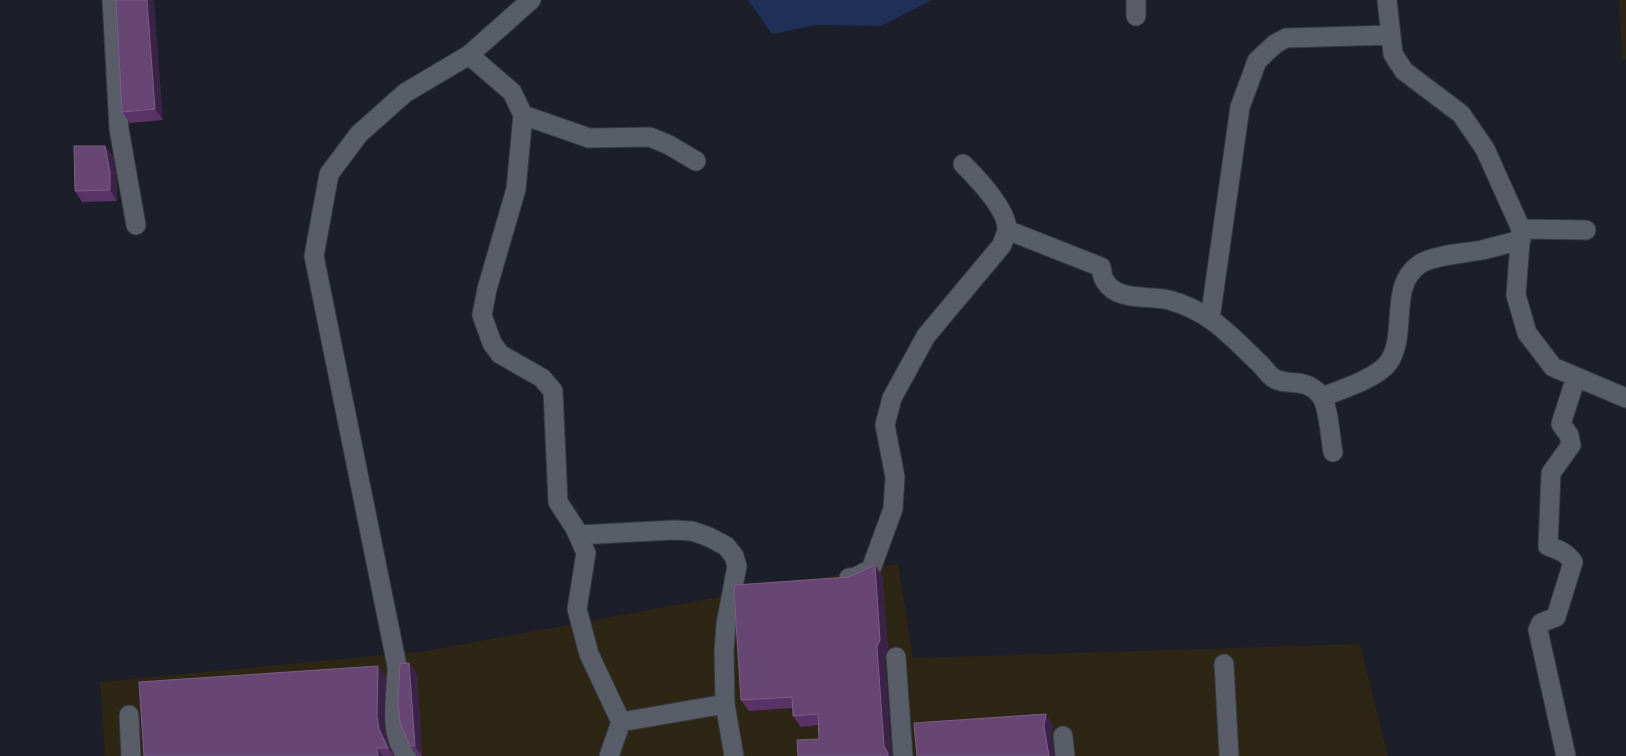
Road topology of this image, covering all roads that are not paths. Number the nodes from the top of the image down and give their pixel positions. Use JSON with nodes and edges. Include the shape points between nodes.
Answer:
{"nodes":[{"id":1,"x":112,"y":0,"type":"edge"},
{"id":2,"x":531,"y":0,"type":"edge"},
{"id":3,"x":1387,"y":0,"type":"edge"},
{"id":4,"x":1391,"y":35,"type":"junction"},
{"id":5,"x":469,"y":55,"type":"junction"},
{"id":6,"x":523,"y":115,"type":"junction"},
{"id":7,"x":696,"y":161,"type":"dead end"},
{"id":8,"x":963,"y":164,"type":"dead end"},
{"id":9,"x":136,"y":225,"type":"dead end"},
{"id":10,"x":1007,"y":230,"type":"junction"},
{"id":11,"x":1586,"y":230,"type":"dead end"},
{"id":12,"x":1521,"y":234,"type":"junction"},
{"id":13,"x":1210,"y":319,"type":"junction"},
{"id":14,"x":1576,"y":377,"type":"junction"},
{"id":15,"x":1322,"y":397,"type":"junction"},
{"id":16,"x":1626,"y":398,"type":"edge"},
{"id":17,"x":1333,"y":452,"type":"dead end"},
{"id":18,"x":578,"y":535,"type":"junction"},
{"id":19,"x":833,"y":579,"type":"edge"},
{"id":20,"x":896,"y":657,"type":"dead end"},
{"id":21,"x":1224,"y":664,"type":"dead end"},
{"id":22,"x":725,"y":704,"type":"junction"},
{"id":23,"x":128,"y":715,"type":"dead end"},
{"id":24,"x":621,"y":722,"type":"junction"},
{"id":25,"x":1063,"y":736,"type":"dead end"},
{"id":26,"x":131,"y":756,"type":"edge"},
{"id":27,"x":407,"y":756,"type":"edge"},
{"id":28,"x":609,"y":756,"type":"edge"},
{"id":29,"x":734,"y":756,"type":"edge"},
{"id":30,"x":903,"y":756,"type":"edge"},
{"id":31,"x":1065,"y":756,"type":"edge"},
{"id":32,"x":1229,"y":756,"type":"edge"},
{"id":33,"x":1566,"y":756,"type":"edge"}],
"edges":[{"from":1,"to":9,"type":"street","via":[[119,129]]},
{"from":2,"to":5,"type":"street"},
{"from":3,"to":4,"type":"street"},
{"from":4,"to":12,"type":"street","via":[[1393,54],[1404,71],[1460,114],[1485,149]]},
{"from":4,"to":13,"type":"street","via":[[1286,38],[1275,44],[1257,61],[1240,107]]},
{"from":5,"to":6,"type":"street","via":[[512,92]]},
{"from":5,"to":27,"type":"street","via":[[405,93],[360,134],[329,174],[314,256],[397,666],[395,718],[397,735]]},
{"from":6,"to":7,"type":"street","via":[[589,138],[650,137],[669,144]]},
{"from":6,"to":18,"type":"street","via":[[516,189],[487,289],[482,316],[492,343],[500,354],[542,378],[552,391],[558,502]]},
{"from":8,"to":10,"type":"street","via":[[979,179],[1002,213]]},
{"from":10,"to":13,"type":"street","via":[[1101,267],[1104,281],[1120,293],[1168,300],[1200,312]]},
{"from":10,"to":19,"type":"street","via":[[1002,245],[926,336],[892,398],[885,425],[895,477],[893,509],[870,569],[856,577]]},
{"from":11,"to":12,"type":"street"},
{"from":12,"to":14,"type":"street","via":[[1516,295],[1527,333],[1553,368]]},
{"from":12,"to":15,"type":"street","via":[[1484,249],[1422,262],[1407,276],[1402,293],[1395,348],[1388,363],[1378,372]]},
{"from":13,"to":15,"type":"street","via":[[1223,328],[1271,377],[1278,381],[1299,382],[1312,387]]},
{"from":14,"to":16,"type":"street"},
{"from":14,"to":33,"type":"street","via":[[1561,424],[1569,435],[1571,445],[1551,473],[1548,546],[1562,551],[1573,562],[1556,617],[1541,623],[1538,630]]},
{"from":15,"to":17,"type":"street"},
{"from":18,"to":22,"type":"street","via":[[692,531],[726,546],[734,556],[742,584],[726,624]]},
{"from":18,"to":24,"type":"street","via":[[586,553],[577,609],[589,654]]},
{"from":20,"to":30,"type":"street"},
{"from":21,"to":32,"type":"street"},
{"from":22,"to":24,"type":"street"},
{"from":22,"to":29,"type":"street"},
{"from":23,"to":26,"type":"street"},
{"from":24,"to":28,"type":"street"},
{"from":25,"to":31,"type":"street"}]}
